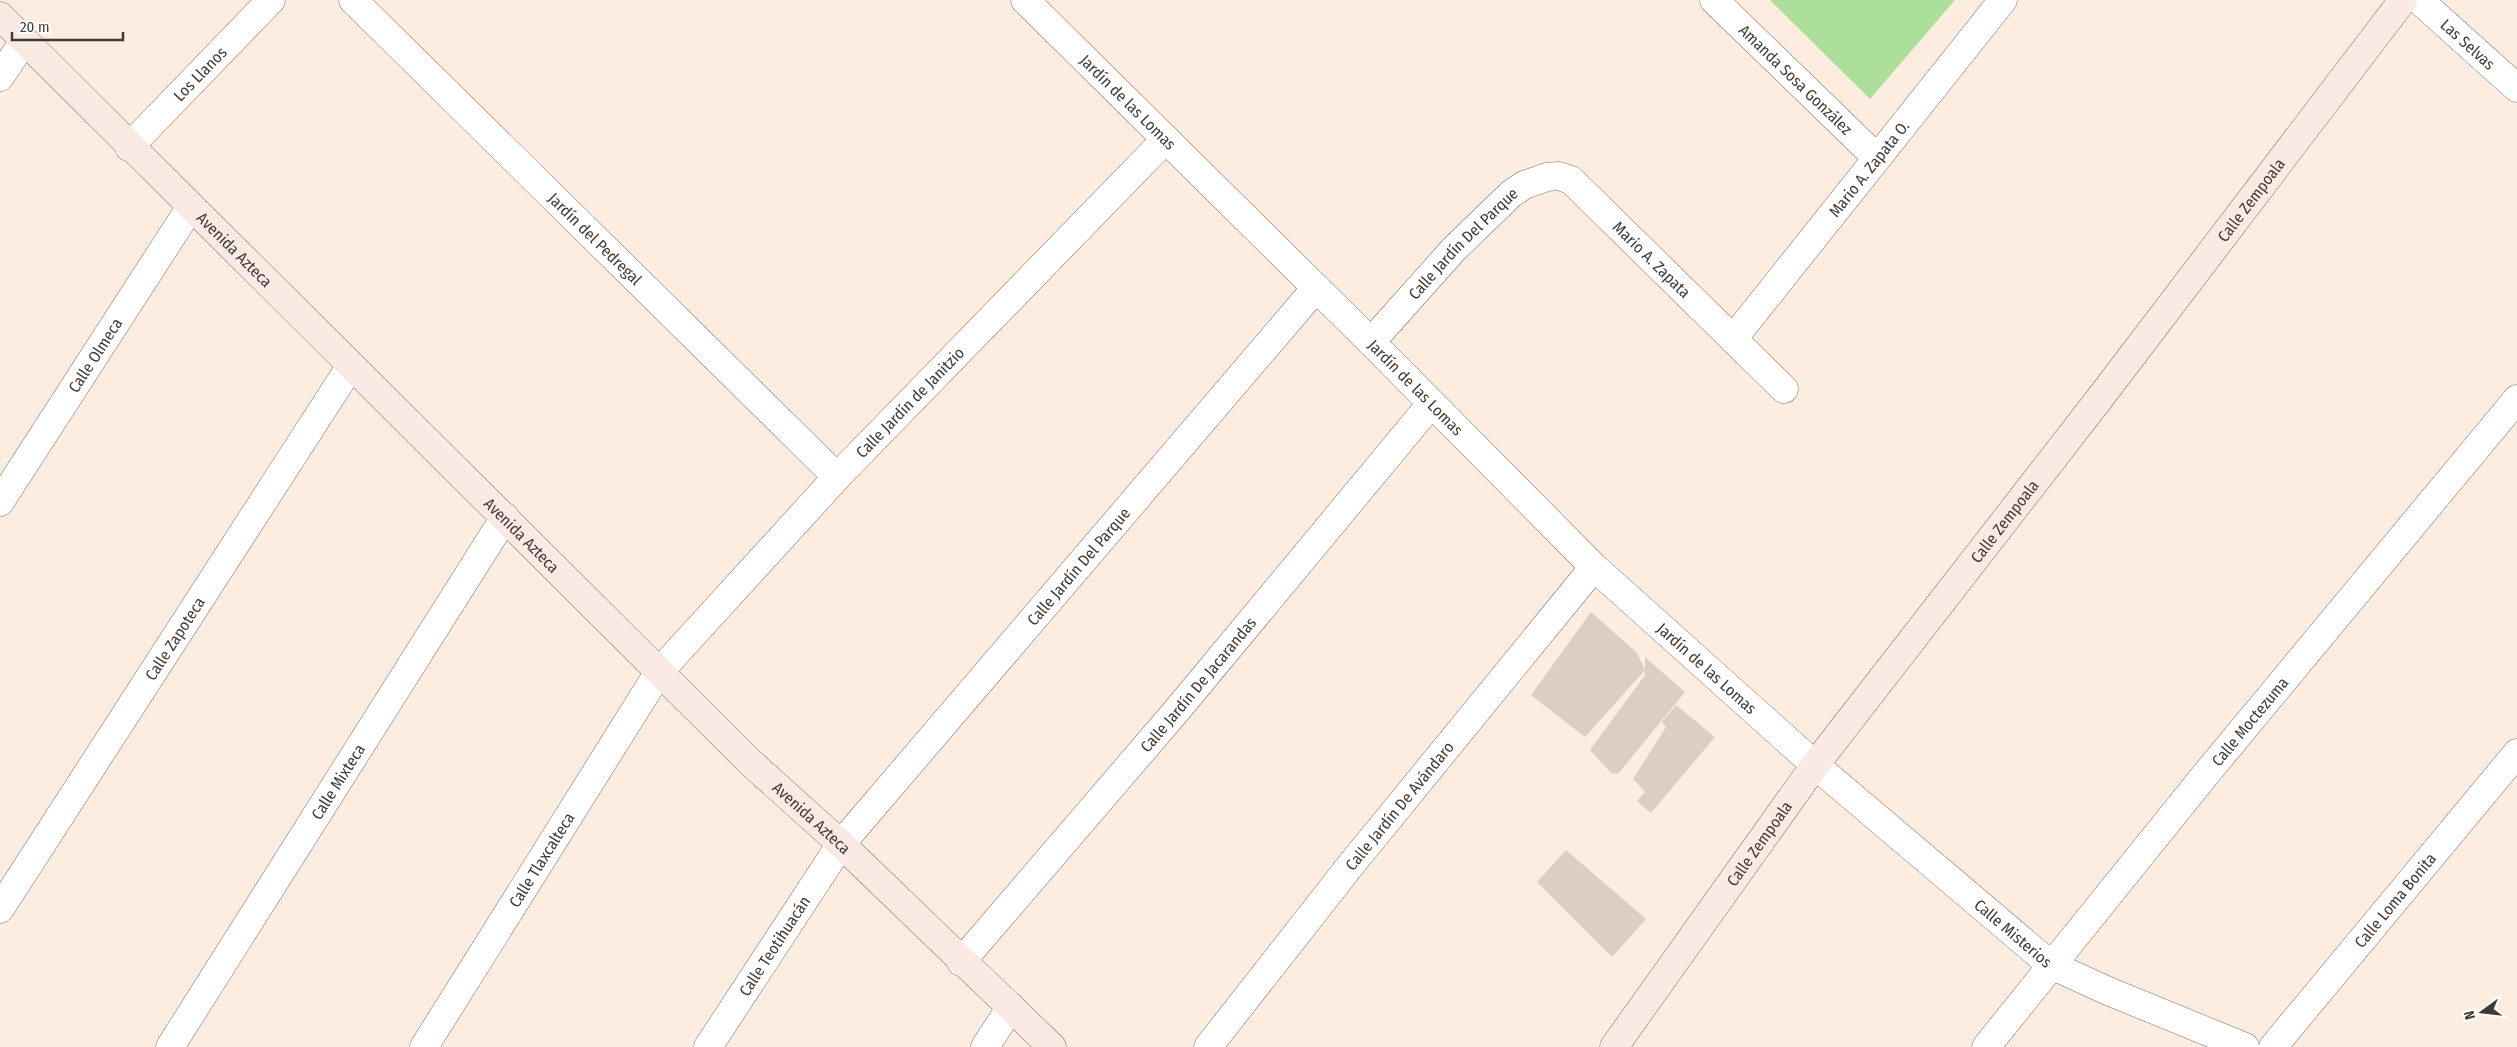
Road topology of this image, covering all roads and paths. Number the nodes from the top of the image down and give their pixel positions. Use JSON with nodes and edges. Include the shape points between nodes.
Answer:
{"nodes":[{"id":1,"x":271,"y":0,"type":"edge"},
{"id":2,"x":353,"y":0,"type":"edge"},
{"id":3,"x":1025,"y":0,"type":"edge"},
{"id":4,"x":1714,"y":0,"type":"edge"},
{"id":5,"x":2004,"y":0,"type":"edge"},
{"id":6,"x":2403,"y":0,"type":"edge"},
{"id":7,"x":2419,"y":0,"type":"edge"},
{"id":8,"x":0,"y":16,"type":"edge"},
{"id":9,"x":24,"y":41,"type":"junction"},
{"id":10,"x":0,"y":77,"type":"edge"},
{"id":11,"x":2517,"y":88,"type":"edge"},
{"id":12,"x":1166,"y":139,"type":"junction"},
{"id":13,"x":129,"y":147,"type":"junction"},
{"id":14,"x":1877,"y":158,"type":"junction"},
{"id":15,"x":1571,"y":180,"type":"joint"},
{"id":16,"x":190,"y":208,"type":"junction"},
{"id":17,"x":1316,"y":288,"type":"junction"},
{"id":18,"x":1733,"y":339,"type":"junction"},
{"id":19,"x":1371,"y":342,"type":"junction"},
{"id":20,"x":350,"y":367,"type":"junction"},
{"id":21,"x":1784,"y":389,"type":"dead end"},
{"id":22,"x":2517,"y":398,"type":"edge"},
{"id":23,"x":1431,"y":404,"type":"junction"},
{"id":24,"x":837,"y":477,"type":"junction"},
{"id":25,"x":0,"y":502,"type":"edge"},
{"id":26,"x":505,"y":517,"type":"junction"},
{"id":27,"x":1594,"y":567,"type":"junction"},
{"id":28,"x":659,"y":672,"type":"junction"},
{"id":29,"x":2517,"y":753,"type":"edge"},
{"id":30,"x":1815,"y":765,"type":"junction"},
{"id":31,"x":841,"y":844,"type":"junction"},
{"id":32,"x":0,"y":909,"type":"edge"},
{"id":33,"x":961,"y":962,"type":"junction"},
{"id":34,"x":2052,"y":965,"type":"junction"},
{"id":35,"x":1010,"y":1007,"type":"junction"},
{"id":36,"x":170,"y":1047,"type":"edge"},
{"id":37,"x":424,"y":1047,"type":"edge"},
{"id":38,"x":708,"y":1047,"type":"edge"},
{"id":39,"x":985,"y":1047,"type":"edge"},
{"id":40,"x":1052,"y":1047,"type":"edge"},
{"id":41,"x":1208,"y":1047,"type":"edge"},
{"id":42,"x":1614,"y":1047,"type":"edge"},
{"id":43,"x":1986,"y":1047,"type":"edge"},
{"id":44,"x":2245,"y":1047,"type":"edge"},
{"id":45,"x":2272,"y":1047,"type":"edge"}],
"edges":[{"from":1,"to":13,"type":"street","name":"Los Llanos"},
{"from":2,"to":24,"type":"street","name":"Jardín del Pedregal"},
{"from":3,"to":12,"type":"street","name":"Jardín de las Lomas"},
{"from":4,"to":14,"type":"street","name":"Amanda Sosa González"},
{"from":5,"to":14,"type":"street","name":"Mario A. Zapata O."},
{"from":6,"to":30,"type":"street","name":"Calle Zempoala"},
{"from":7,"to":11,"type":"street","name":"Las Selvas"},
{"from":8,"to":9,"type":"street","name":"Avenida Azteca"},
{"from":9,"to":10,"type":"street"},
{"from":9,"to":13,"type":"street","name":"Avenida Azteca"},
{"from":12,"to":17,"type":"street","name":"Jardín de las Lomas"},
{"from":12,"to":24,"type":"street","name":"Calle Jardín de Janitzio"},
{"from":13,"to":16,"type":"street","name":"Avenida Azteca"},
{"from":14,"to":18,"type":"street","name":"Mario A. Zapata O."},
{"from":15,"to":18,"type":"street","name":"Mario A. Zapata"},
{"from":15,"to":19,"type":"street","name":"Calle Jardín Del Parque","via":[[1548,177],[1524,185],[1511,194],[1454,250]]},
{"from":16,"to":20,"type":"street","name":"Avenida Azteca"},
{"from":16,"to":25,"type":"street","name":"Calle Olmeca"},
{"from":17,"to":19,"type":"street","name":"Jardín de las Lomas"},
{"from":17,"to":31,"type":"street","name":"Calle Jardín Del Parque"},
{"from":18,"to":21,"type":"street","name":"Mario A. Zapata"},
{"from":19,"to":23,"type":"street","name":"Jardín de las Lomas"},
{"from":20,"to":26,"type":"street","name":"Avenida Azteca"},
{"from":20,"to":32,"type":"street","name":"Calle Zapoteca"},
{"from":22,"to":34,"type":"street","name":"Calle Moctezuma"},
{"from":23,"to":27,"type":"street","name":"Jardín de las Lomas"},
{"from":23,"to":33,"type":"street","name":"Calle Jardín De Jacarandas","via":[[1178,709]]},
{"from":24,"to":28,"type":"street","name":"Calle Jardín de Janitzio"},
{"from":26,"to":28,"type":"street","name":"Avenida Azteca"},
{"from":26,"to":36,"type":"street","name":"Calle Mixteca"},
{"from":27,"to":30,"type":"street","name":"Jardín de las Lomas"},
{"from":27,"to":41,"type":"street","name":"Calle Jardín De Avándaro","via":[[1350,866]]},
{"from":28,"to":31,"type":"street","name":"Avenida Azteca","via":[[750,762]]},
{"from":28,"to":37,"type":"street","name":"Calle Tlaxcalteca"},
{"from":29,"to":45,"type":"street","name":"Calle Loma Bonita"},
{"from":30,"to":34,"type":"street","name":"Calle Misterios"},
{"from":30,"to":42,"type":"street","name":"Calle Zempoala"},
{"from":31,"to":33,"type":"street","name":"Avenida Azteca"},
{"from":31,"to":38,"type":"street","name":"Calle Teotihuacán"},
{"from":33,"to":35,"type":"street","name":"Avenida Azteca"},
{"from":34,"to":43,"type":"street","name":"Calle Moctezuma"},
{"from":34,"to":44,"type":"street","name":"Calle Misterios"},
{"from":35,"to":39,"type":"street"},
{"from":35,"to":40,"type":"street","name":"Avenida Azteca"}]}
